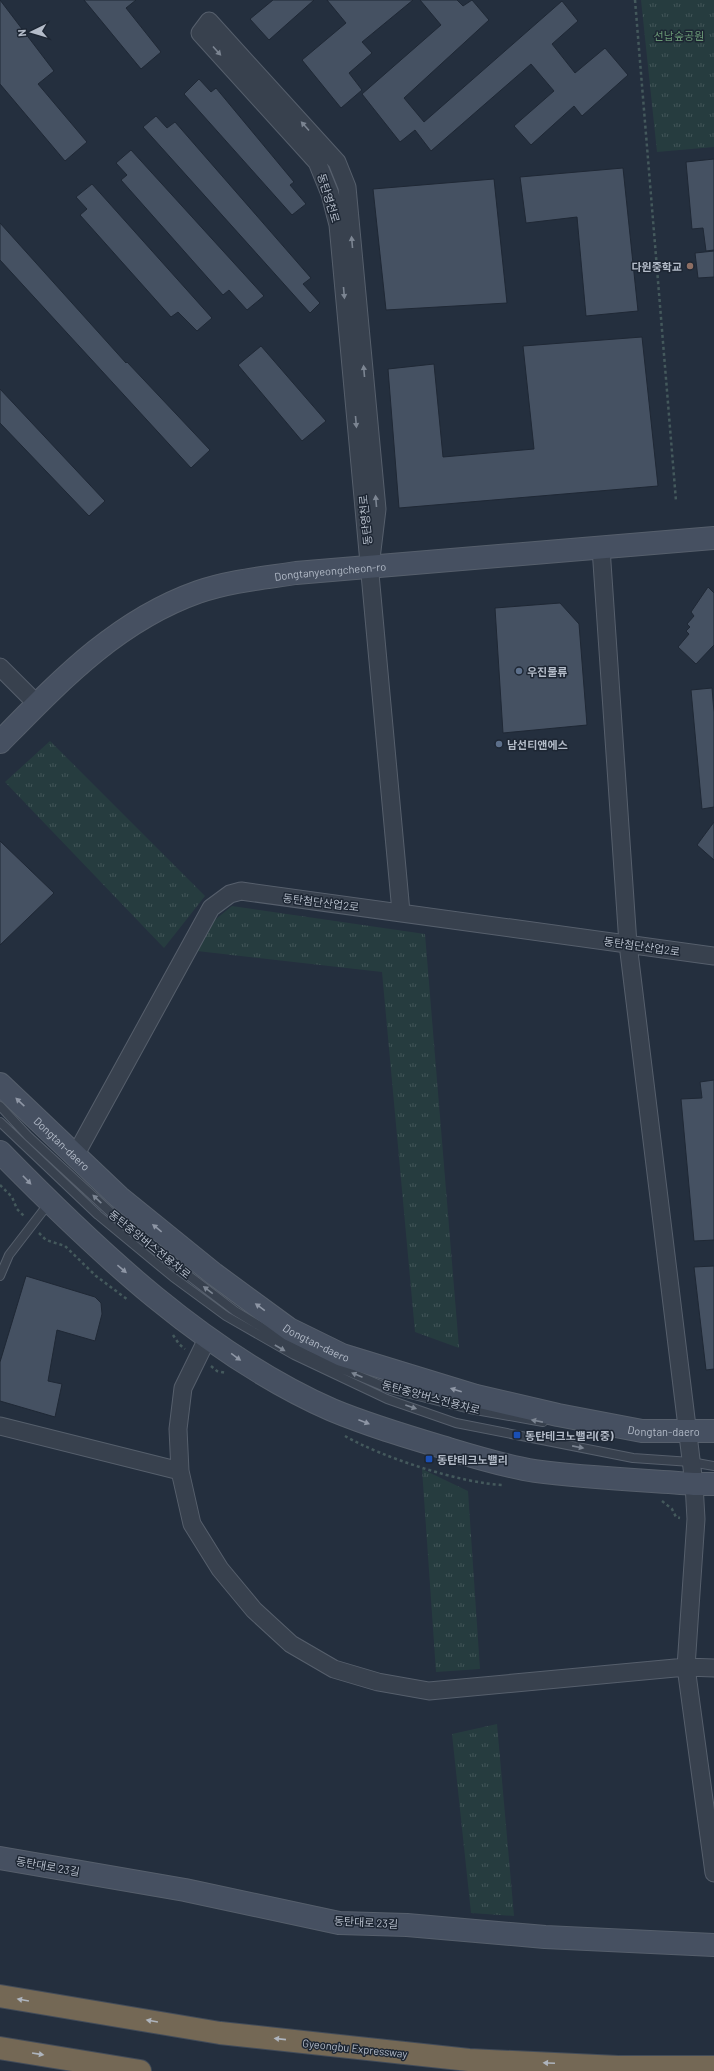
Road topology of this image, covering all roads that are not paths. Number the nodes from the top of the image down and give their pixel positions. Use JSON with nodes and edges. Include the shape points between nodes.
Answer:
{"nodes":[{"id":1,"x":714,"y":538,"type":"edge"},
{"id":2,"x":601,"y":548,"type":"junction"},
{"id":3,"x":370,"y":567,"type":"junction"},
{"id":4,"x":0,"y":667,"type":"edge"},
{"id":5,"x":37,"y":704,"type":"junction"},
{"id":6,"x":0,"y":742,"type":"edge"},
{"id":7,"x":401,"y":912,"type":"junction"},
{"id":8,"x":628,"y":944,"type":"junction"},
{"id":9,"x":714,"y":956,"type":"edge"},
{"id":10,"x":0,"y":1084,"type":"edge"},
{"id":11,"x":0,"y":1106,"type":"edge"},
{"id":12,"x":0,"y":1122,"type":"edge"},
{"id":13,"x":0,"y":1152,"type":"edge"},
{"id":14,"x":76,"y":1154,"type":"junction"},
{"id":15,"x":50,"y":1203,"type":"junction"},
{"id":16,"x":0,"y":1276,"type":"edge"},
{"id":17,"x":208,"y":1337,"type":"junction"},
{"id":18,"x":553,"y":1424,"type":"dead end"},
{"id":19,"x":0,"y":1426,"type":"edge"},
{"id":20,"x":615,"y":1435,"type":"dead end"},
{"id":21,"x":691,"y":1438,"type":"edge"},
{"id":22,"x":714,"y":1440,"type":"edge"},
{"id":23,"x":691,"y":1462,"type":"junction"},
{"id":24,"x":714,"y":1466,"type":"edge"},
{"id":25,"x":180,"y":1471,"type":"junction"},
{"id":26,"x":704,"y":1484,"type":"edge"},
{"id":27,"x":686,"y":1667,"type":"junction"},
{"id":28,"x":714,"y":1668,"type":"edge"},
{"id":29,"x":0,"y":1858,"type":"edge"},
{"id":30,"x":714,"y":1873,"type":"edge"},
{"id":31,"x":714,"y":1945,"type":"edge"},
{"id":32,"x":0,"y":1996,"type":"edge"},
{"id":33,"x":0,"y":2048,"type":"edge"},
{"id":34,"x":714,"y":2067,"type":"edge"},
{"id":35,"x":140,"y":2071,"type":"edge"}],
"edges":[{"from":1,"to":2,"type":"main road","name":"Dongtanyeongcheon-ro"},
{"from":2,"to":3,"type":"main road","name":"Dongtanyeongcheon-ro"},
{"from":2,"to":8,"type":"street"},
{"from":3,"to":3,"type":"street","name":"동탄영천로","one_way":true,"via":[[376,509],[347,187],[337,162],[209,21],[200,33],[317,162],[330,194],[338,225]]},
{"from":3,"to":5,"type":"main road","name":"Dongtanyeongcheon-ro","via":[[246,580],[198,592],[152,612],[106,641]]},
{"from":3,"to":7,"type":"street"},
{"from":4,"to":5,"type":"street"},
{"from":5,"to":6,"type":"main road","name":"Dongtanyeongcheon-ro"},
{"from":7,"to":8,"type":"street","name":"동탄첨단산업2로"},
{"from":7,"to":14,"type":"street","name":"동탄첨단산업2로","via":[[241,891],[220,900],[211,908]]},
{"from":8,"to":9,"type":"street","name":"동탄첨단산업2로"},
{"from":8,"to":21,"type":"street"},
{"from":14,"to":10,"type":"main road","name":"Dongtan-daero","one_way":true},
{"from":18,"to":11,"type":"lane","name":"동탄중앙버스전용차로","one_way":true,"via":[[390,1389],[306,1354],[234,1311],[133,1233],[28,1136]]},
{"from":12,"to":23,"type":"lane","one_way":true,"via":[[98,1215],[173,1277],[226,1316],[294,1355],[387,1399],[456,1423],[633,1458]]},
{"from":13,"to":15,"type":"main road","one_way":true},
{"from":21,"to":14,"type":"main road","name":"Dongtan-daero","one_way":true,"via":[[558,1415],[476,1396],[342,1355],[289,1329],[214,1274],[119,1197]]},
{"from":15,"to":16,"type":"lane","via":[[9,1255]]},
{"from":15,"to":17,"type":"main road","one_way":true,"via":[[102,1253]]},
{"from":17,"to":25,"type":"street","via":[[183,1388],[178,1430]]},
{"from":17,"to":26,"type":"main road","one_way":true,"via":[[245,1364],[332,1410],[393,1433],[533,1471]]},
{"from":19,"to":25,"type":"street"},
{"from":20,"to":21,"type":"lane","via":[[638,1439]]},
{"from":21,"to":22,"type":"lane"},
{"from":21,"to":23,"type":"street"},
{"from":23,"to":24,"type":"lane"},
{"from":23,"to":26,"type":"street"},
{"from":25,"to":27,"type":"street","via":[[192,1524],[220,1569],[254,1610],[291,1644],[334,1669],[378,1682],[429,1691]]},
{"from":26,"to":27,"type":"street","via":[[696,1519]]},
{"from":27,"to":28,"type":"street"},
{"from":27,"to":30,"type":"street"},
{"from":29,"to":31,"type":"main road","name":"동탄대로 23길","via":[[184,1890],[339,1923],[408,1924],[544,1937]]},
{"from":34,"to":32,"type":"highway","name":"Gyeongbu Expressway","one_way":true,"via":[[618,2067],[469,2060],[220,2033]]},
{"from":33,"to":35,"type":"highway","one_way":true}]}
